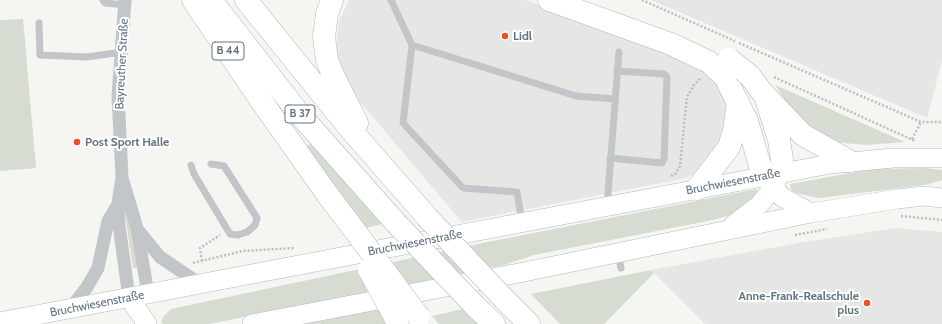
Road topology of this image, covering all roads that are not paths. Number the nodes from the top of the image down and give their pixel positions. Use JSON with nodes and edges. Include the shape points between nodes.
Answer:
{"nodes":[{"id":1,"x":102,"y":0,"type":"edge"},
{"id":2,"x":193,"y":0,"type":"edge"},
{"id":3,"x":211,"y":0,"type":"edge"},
{"id":4,"x":246,"y":0,"type":"edge"},
{"id":5,"x":332,"y":0,"type":"edge"},
{"id":6,"x":391,"y":0,"type":"edge"},
{"id":7,"x":549,"y":0,"type":"edge"},
{"id":8,"x":572,"y":0,"type":"edge"},
{"id":9,"x":125,"y":2,"type":"edge"},
{"id":10,"x":39,"y":23,"type":"dead end"},
{"id":11,"x":412,"y":45,"type":"junction"},
{"id":12,"x":122,"y":52,"type":"junction"},
{"id":13,"x":619,"y":52,"type":"dead end"},
{"id":14,"x":721,"y":66,"type":"junction"},
{"id":15,"x":617,"y":71,"type":"junction"},
{"id":16,"x":756,"y":84,"type":"junction"},
{"id":17,"x":615,"y":99,"type":"junction"},
{"id":18,"x":738,"y":101,"type":"junction"},
{"id":19,"x":610,"y":158,"type":"junction"},
{"id":20,"x":942,"y":158,"type":"edge"},
{"id":21,"x":378,"y":162,"type":"junction"},
{"id":22,"x":839,"y":163,"type":"junction"},
{"id":23,"x":191,"y":164,"type":"dead end"},
{"id":24,"x":211,"y":164,"type":"dead end"},
{"id":25,"x":122,"y":177,"type":"junction"},
{"id":26,"x":772,"y":179,"type":"junction"},
{"id":27,"x":942,"y":188,"type":"edge"},
{"id":28,"x":697,"y":189,"type":"junction"},
{"id":29,"x":933,"y":197,"type":"edge"},
{"id":30,"x":118,"y":204,"type":"junction"},
{"id":31,"x":606,"y":207,"type":"junction"},
{"id":32,"x":811,"y":213,"type":"junction"},
{"id":33,"x":522,"y":223,"type":"junction"},
{"id":34,"x":137,"y":228,"type":"junction"},
{"id":35,"x":727,"y":229,"type":"junction"},
{"id":36,"x":349,"y":232,"type":"junction"},
{"id":37,"x":200,"y":284,"type":"junction"},
{"id":38,"x":148,"y":294,"type":"junction"},
{"id":39,"x":129,"y":298,"type":"junction"},
{"id":40,"x":71,"y":308,"type":"junction"},
{"id":41,"x":422,"y":320,"type":"edge"},
{"id":42,"x":0,"y":322,"type":"edge"},
{"id":43,"x":398,"y":323,"type":"edge"},
{"id":44,"x":133,"y":324,"type":"edge"},
{"id":45,"x":142,"y":324,"type":"edge"},
{"id":46,"x":147,"y":324,"type":"edge"},
{"id":47,"x":153,"y":324,"type":"edge"},
{"id":48,"x":252,"y":324,"type":"edge"},
{"id":49,"x":494,"y":324,"type":"edge"},
{"id":50,"x":529,"y":324,"type":"edge"}],
"edges":[{"from":1,"to":9,"type":"lane","via":[[105,3]]},
{"from":2,"to":36,"type":"highway","number":"B 44","via":[[327,194]]},
{"from":3,"to":49,"type":"highway","number":"B 37","bridge":true,"via":[[301,116],[396,223]]},
{"from":4,"to":21,"type":"highway","number":"B 37"},
{"from":5,"to":21,"type":"highway","via":[[324,36],[327,60]]},
{"from":6,"to":11,"type":"lane"},
{"from":7,"to":14,"type":"highway","via":[[671,44]]},
{"from":8,"to":14,"type":"highway","via":[[673,36]]},
{"from":9,"to":12,"type":"street","name":"Bayreuther Straße"},
{"from":10,"to":12,"type":"lane","via":[[40,55],[87,57]]},
{"from":11,"to":17,"type":"lane","via":[[576,96]]},
{"from":11,"to":33,"type":"lane","via":[[403,123],[462,188],[517,192]]},
{"from":12,"to":25,"type":"street","name":"Bayreuther Straße","via":[[118,96]]},
{"from":13,"to":15,"type":"lane"},
{"from":14,"to":16,"type":"highway","bridge":true},
{"from":14,"to":18,"type":"highway"},
{"from":15,"to":17,"type":"lane"},
{"from":15,"to":19,"type":"lane","via":[[664,74],[667,77],[664,159],[662,163]]},
{"from":16,"to":22,"type":"highway","via":[[803,134]]},
{"from":16,"to":26,"type":"highway","via":[[768,104],[779,140],[782,159]]},
{"from":17,"to":19,"type":"lane"},
{"from":18,"to":26,"type":"highway"},
{"from":18,"to":28,"type":"highway","via":[[729,147]]},
{"from":19,"to":31,"type":"lane"},
{"from":20,"to":22,"type":"main road","name":"Bruchwiesenstraße","via":[[893,158]]},
{"from":21,"to":50,"type":"highway","number":"B 37","bridge":true},
{"from":22,"to":26,"type":"main road","name":"Bruchwiesenstraße"},
{"from":23,"to":24,"type":"lane","via":[[194,174],[230,234],[247,232],[255,225],[257,218],[224,166]]},
{"from":25,"to":30,"type":"street","name":"Bayreuther Straße"},
{"from":25,"to":34,"type":"street","name":"Bayreuther Straße"},
{"from":26,"to":28,"type":"main road","name":"Bruchwiesenstraße"},
{"from":26,"to":32,"type":"main road","via":[[791,203]]},
{"from":26,"to":35,"type":"main road","via":[[750,214]]},
{"from":27,"to":29,"type":"street"},
{"from":28,"to":31,"type":"main road","name":"Bruchwiesenstraße"},
{"from":29,"to":32,"type":"main road","via":[[897,199]]},
{"from":30,"to":39,"type":"street","name":"Bayreuther Straße"},
{"from":30,"to":40,"type":"street","name":"Bayreuther Straße","via":[[108,221],[98,268],[88,287]]},
{"from":31,"to":33,"type":"main road","name":"Bruchwiesenstraße"},
{"from":32,"to":35,"type":"main road"},
{"from":33,"to":37,"type":"main road","name":"Bruchwiesenstraße"},
{"from":34,"to":37,"type":"street","name":"Bayreuther Straße","via":[[160,257]]},
{"from":34,"to":38,"type":"street","name":"Bayreuther Straße"},
{"from":35,"to":48,"type":"main road","via":[[619,260],[524,272]]},
{"from":36,"to":41,"type":"highway","number":"B 44","bridge":true},
{"from":36,"to":43,"type":"highway","bridge":true},
{"from":37,"to":38,"type":"main road","name":"Bruchwiesenstraße"},
{"from":38,"to":39,"type":"main road","name":"Bruchwiesenstraße"},
{"from":38,"to":47,"type":"main road"},
{"from":39,"to":40,"type":"main road","name":"Bruchwiesenstraße"},
{"from":39,"to":44,"type":"main road"},
{"from":39,"to":45,"type":"main road"},
{"from":39,"to":46,"type":"main road"},
{"from":40,"to":42,"type":"main road","name":"Bruchwiesenstraße"}]}
